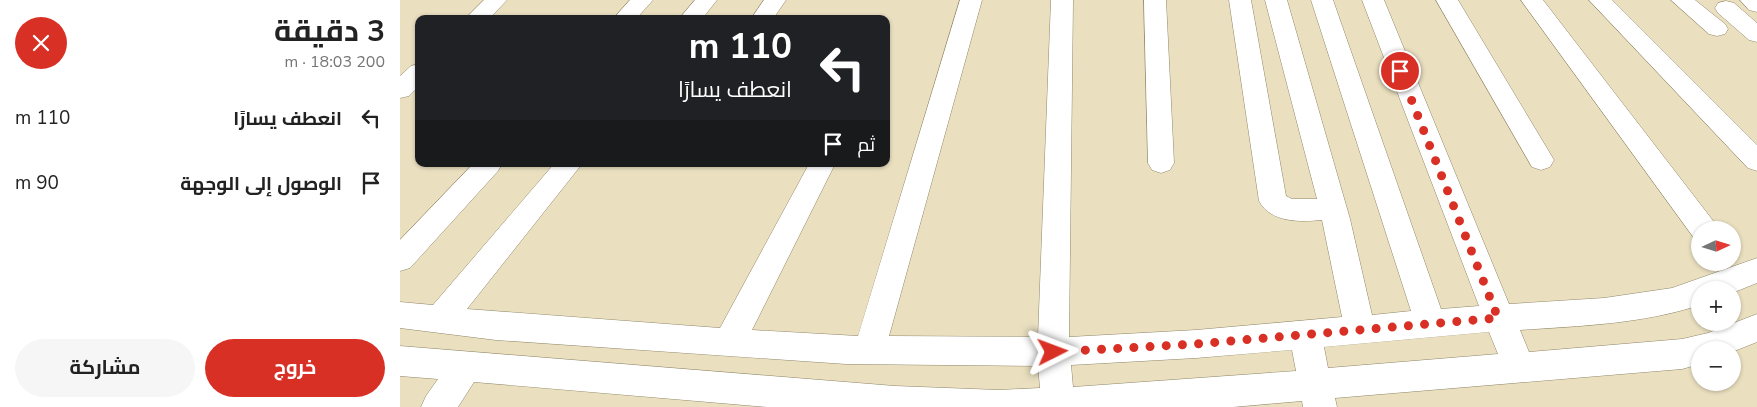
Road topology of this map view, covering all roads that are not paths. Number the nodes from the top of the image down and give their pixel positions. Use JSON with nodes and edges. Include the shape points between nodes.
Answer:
{"nodes":[{"id":1,"x":496,"y":0,"type":"edge"},
{"id":2,"x":642,"y":0,"type":"edge"},
{"id":3,"x":706,"y":0,"type":"edge"},
{"id":4,"x":775,"y":0,"type":"edge"},
{"id":5,"x":971,"y":0,"type":"edge"},
{"id":6,"x":1062,"y":0,"type":"edge"},
{"id":7,"x":1155,"y":0,"type":"edge"},
{"id":8,"x":1240,"y":0,"type":"edge"},
{"id":9,"x":1276,"y":0,"type":"edge"},
{"id":10,"x":1322,"y":0,"type":"edge"},
{"id":11,"x":1373,"y":0,"type":"edge"},
{"id":12,"x":1447,"y":0,"type":"edge"},
{"id":13,"x":1532,"y":0,"type":"edge"},
{"id":14,"x":1600,"y":0,"type":"edge"},
{"id":15,"x":1682,"y":0,"type":"edge"},
{"id":16,"x":1751,"y":0,"type":"edge"},
{"id":17,"x":1757,"y":5,"type":"edge"},
{"id":18,"x":1726,"y":8,"type":"dead end"},
{"id":19,"x":480,"y":15,"type":"edge"},
{"id":20,"x":628,"y":15,"type":"edge"},
{"id":21,"x":693,"y":15,"type":"edge"},
{"id":22,"x":765,"y":15,"type":"edge"},
{"id":23,"x":1717,"y":29,"type":"dead end"},
{"id":24,"x":1757,"y":35,"type":"edge"},
{"id":25,"x":415,"y":76,"type":"edge"},
{"id":26,"x":400,"y":90,"type":"edge"},
{"id":27,"x":1540,"y":160,"type":"dead end"},
{"id":28,"x":1757,"y":161,"type":"edge"},
{"id":29,"x":1161,"y":163,"type":"dead end"},
{"id":30,"x":486,"y":167,"type":"edge"},
{"id":31,"x":566,"y":167,"type":"edge"},
{"id":32,"x":820,"y":167,"type":"edge"},
{"id":33,"x":1332,"y":208,"type":"junction"},
{"id":34,"x":1697,"y":221,"type":"edge"},
{"id":35,"x":400,"y":259,"type":"edge"},
{"id":36,"x":1739,"y":271,"type":"edge"},
{"id":37,"x":1722,"y":281,"type":"edge"},
{"id":38,"x":1691,"y":295,"type":"edge"},
{"id":39,"x":400,"y":315,"type":"edge"},
{"id":40,"x":1498,"y":318,"type":"junction"},
{"id":41,"x":439,"y":320,"type":"junction"},
{"id":42,"x":1430,"y":323,"type":"junction"},
{"id":43,"x":1757,"y":328,"type":"edge"},
{"id":44,"x":1360,"y":329,"type":"junction"},
{"id":45,"x":1305,"y":334,"type":"junction"},
{"id":46,"x":729,"y":342,"type":"junction"},
{"id":47,"x":869,"y":351,"type":"junction"},
{"id":48,"x":1053,"y":352,"type":"junction"},
{"id":49,"x":400,"y":361,"type":"edge"},
{"id":50,"x":466,"y":367,"type":"junction"},
{"id":51,"x":1519,"y":368,"type":"junction"},
{"id":52,"x":1318,"y":395,"type":"edge"},
{"id":53,"x":1202,"y":400,"type":"edge"},
{"id":54,"x":850,"y":403,"type":"edge"},
{"id":55,"x":1059,"y":406,"type":"edge"},
{"id":56,"x":438,"y":407,"type":"edge"}],
"edges":[{"from":1,"to":19,"type":"street"},
{"from":2,"to":20,"type":"street"},
{"from":3,"to":21,"type":"street"},
{"from":4,"to":22,"type":"street"},
{"from":5,"to":47,"type":"street"},
{"from":6,"to":48,"type":"street"},
{"from":7,"to":29,"type":"street"},
{"from":8,"to":33,"type":"street","via":[[1273,201],[1284,209]]},
{"from":9,"to":33,"type":"street"},
{"from":10,"to":42,"type":"street"},
{"from":11,"to":40,"type":"street"},
{"from":12,"to":27,"type":"street"},
{"from":13,"to":34,"type":"street"},
{"from":14,"to":28,"type":"street"},
{"from":15,"to":23,"type":"street"},
{"from":16,"to":17,"type":"street"},
{"from":18,"to":24,"type":"street"},
{"from":25,"to":26,"type":"street"},
{"from":30,"to":35,"type":"street"},
{"from":31,"to":41,"type":"street"},
{"from":32,"to":46,"type":"street"},
{"from":33,"to":44,"type":"street"},
{"from":36,"to":37,"type":"street"},
{"from":38,"to":40,"type":"street","via":[[1672,301],[1604,311]]},
{"from":39,"to":41,"type":"street"},
{"from":40,"to":42,"type":"street"},
{"from":40,"to":51,"type":"street"},
{"from":41,"to":46,"type":"street"},
{"from":42,"to":44,"type":"street"},
{"from":43,"to":51,"type":"street","via":[[1710,347],[1682,354]]},
{"from":44,"to":45,"type":"street"},
{"from":45,"to":48,"type":"street"},
{"from":45,"to":52,"type":"street"},
{"from":46,"to":47,"type":"street"},
{"from":47,"to":48,"type":"street"},
{"from":48,"to":55,"type":"street"},
{"from":49,"to":50,"type":"street"},
{"from":50,"to":54,"type":"street"},
{"from":50,"to":56,"type":"street"},
{"from":51,"to":52,"type":"street"},
{"from":52,"to":53,"type":"street"},
{"from":53,"to":55,"type":"street"},
{"from":54,"to":55,"type":"street"}]}
